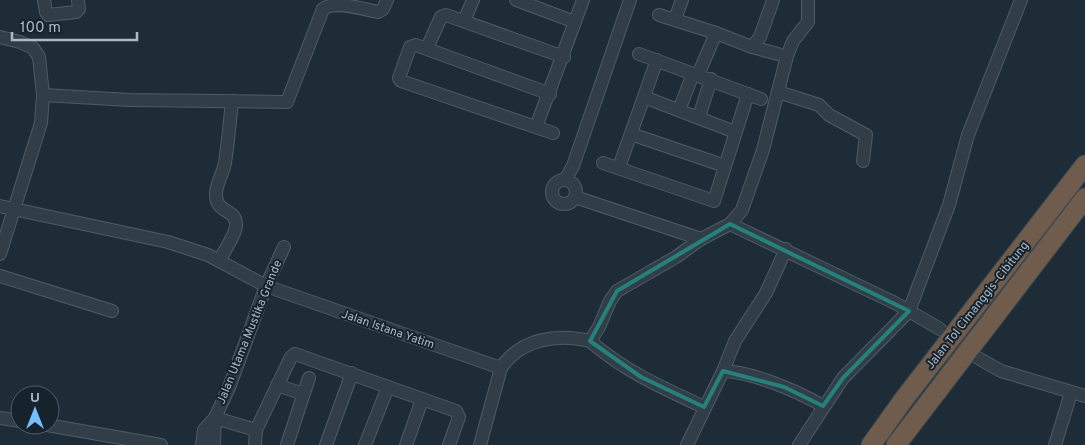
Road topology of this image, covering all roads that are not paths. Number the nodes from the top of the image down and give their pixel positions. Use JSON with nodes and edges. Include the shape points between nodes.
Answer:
{"nodes":[{"id":1,"x":44,"y":0,"type":"edge"},
{"id":2,"x":78,"y":0,"type":"edge"},
{"id":3,"x":387,"y":0,"type":"edge"},
{"id":4,"x":473,"y":0,"type":"edge"},
{"id":5,"x":516,"y":0,"type":"edge"},
{"id":6,"x":583,"y":0,"type":"edge"},
{"id":7,"x":630,"y":0,"type":"edge"},
{"id":8,"x":682,"y":0,"type":"edge"},
{"id":9,"x":773,"y":0,"type":"edge"},
{"id":10,"x":808,"y":0,"type":"edge"},
{"id":11,"x":1021,"y":0,"type":"edge"},
{"id":12,"x":659,"y":14,"type":"dead end"},
{"id":13,"x":675,"y":19,"type":"junction"},
{"id":14,"x":464,"y":22,"type":"junction"},
{"id":15,"x":575,"y":22,"type":"junction"},
{"id":16,"x":716,"y":33,"type":"junction"},
{"id":17,"x":0,"y":37,"type":"edge"},
{"id":18,"x":752,"y":47,"type":"junction"},
{"id":19,"x":427,"y":48,"type":"junction"},
{"id":20,"x":639,"y":54,"type":"dead end"},
{"id":21,"x":778,"y":54,"type":"dead end"},
{"id":22,"x":564,"y":57,"type":"junction"},
{"id":23,"x":657,"y":60,"type":"junction"},
{"id":24,"x":696,"y":74,"type":"junction"},
{"id":25,"x":711,"y":80,"type":"junction"},
{"id":26,"x":778,"y":92,"type":"junction"},
{"id":27,"x":550,"y":94,"type":"junction"},
{"id":28,"x":748,"y":94,"type":"junction"},
{"id":29,"x":43,"y":95,"type":"junction"},
{"id":30,"x":644,"y":98,"type":"junction"},
{"id":31,"x":761,"y":99,"type":"dead end"},
{"id":32,"x":232,"y":101,"type":"junction"},
{"id":33,"x":679,"y":110,"type":"junction"},
{"id":34,"x":699,"y":117,"type":"junction"},
{"id":35,"x":536,"y":127,"type":"junction"},
{"id":36,"x":735,"y":132,"type":"junction"},
{"id":37,"x":553,"y":133,"type":"dead end"},
{"id":38,"x":631,"y":134,"type":"junction"},
{"id":39,"x":863,"y":161,"type":"dead end"},
{"id":40,"x":602,"y":162,"type":"dead end"},
{"id":41,"x":1085,"y":165,"type":"edge"},
{"id":42,"x":725,"y":166,"type":"junction"},
{"id":43,"x":619,"y":167,"type":"junction"},
{"id":44,"x":566,"y":180,"type":"junction"},
{"id":45,"x":575,"y":197,"type":"junction"},
{"id":46,"x":1085,"y":198,"type":"edge"},
{"id":47,"x":0,"y":206,"type":"edge"},
{"id":48,"x":15,"y":209,"type":"junction"},
{"id":49,"x":730,"y":224,"type":"junction"},
{"id":50,"x":701,"y":239,"type":"junction"},
{"id":51,"x":284,"y":247,"type":"dead end"},
{"id":52,"x":786,"y":249,"type":"junction"},
{"id":53,"x":0,"y":254,"type":"edge"},
{"id":54,"x":219,"y":261,"type":"junction"},
{"id":55,"x":0,"y":276,"type":"edge"},
{"id":56,"x":266,"y":286,"type":"junction"},
{"id":57,"x":112,"y":311,"type":"dead end"},
{"id":58,"x":909,"y":311,"type":"junction"},
{"id":59,"x":940,"y":329,"type":"dead end"},
{"id":60,"x":590,"y":341,"type":"junction"},
{"id":61,"x":978,"y":358,"type":"dead end"},
{"id":62,"x":501,"y":368,"type":"junction"},
{"id":63,"x":723,"y":371,"type":"junction"},
{"id":64,"x":352,"y":373,"type":"junction"},
{"id":65,"x":309,"y":378,"type":"dead end"},
{"id":66,"x":277,"y":385,"type":"junction"},
{"id":67,"x":388,"y":386,"type":"junction"},
{"id":68,"x":1071,"y":393,"type":"junction"},
{"id":69,"x":303,"y":394,"type":"junction"},
{"id":70,"x":1085,"y":396,"type":"edge"},
{"id":71,"x":422,"y":400,"type":"junction"},
{"id":72,"x":823,"y":406,"type":"junction"},
{"id":73,"x":704,"y":407,"type":"junction"},
{"id":74,"x":214,"y":418,"type":"junction"},
{"id":75,"x":60,"y":427,"type":"edge"},
{"id":76,"x":256,"y":430,"type":"junction"},
{"id":77,"x":161,"y":444,"type":"edge"},
{"id":78,"x":202,"y":445,"type":"edge"},
{"id":79,"x":214,"y":445,"type":"edge"},
{"id":80,"x":255,"y":445,"type":"edge"},
{"id":81,"x":287,"y":445,"type":"edge"},
{"id":82,"x":326,"y":445,"type":"edge"},
{"id":83,"x":365,"y":445,"type":"edge"},
{"id":84,"x":406,"y":445,"type":"edge"},
{"id":85,"x":449,"y":445,"type":"edge"},
{"id":86,"x":480,"y":445,"type":"edge"},
{"id":87,"x":687,"y":445,"type":"edge"},
{"id":88,"x":799,"y":445,"type":"edge"},
{"id":89,"x":871,"y":445,"type":"edge"},
{"id":90,"x":896,"y":445,"type":"edge"},
{"id":91,"x":1055,"y":445,"type":"edge"}],
"edges":[{"from":1,"to":2,"type":"street","via":[[48,15],[76,12]]},
{"from":3,"to":32,"type":"street","via":[[378,12],[335,4],[323,9],[287,102]]},
{"from":4,"to":14,"type":"street"},
{"from":5,"to":15,"type":"street"},
{"from":6,"to":15,"type":"street"},
{"from":7,"to":44,"type":"street"},
{"from":8,"to":13,"type":"street"},
{"from":9,"to":18,"type":"street","via":[[760,37]]},
{"from":10,"to":26,"type":"street","via":[[808,22],[793,41]]},
{"from":11,"to":58,"type":"street","via":[[992,67],[968,135],[949,205]]},
{"from":12,"to":13,"type":"street"},
{"from":13,"to":16,"type":"street"},
{"from":14,"to":19,"type":"street","via":[[446,15],[441,17]]},
{"from":14,"to":22,"type":"street"},
{"from":15,"to":22,"type":"street"},
{"from":16,"to":18,"type":"street"},
{"from":16,"to":24,"type":"street"},
{"from":17,"to":29,"type":"street","via":[[33,48],[39,57]]},
{"from":18,"to":21,"type":"street"},
{"from":19,"to":27,"type":"street"},
{"from":19,"to":35,"type":"street","via":[[410,47],[399,74],[401,81]]},
{"from":20,"to":23,"type":"street"},
{"from":22,"to":27,"type":"street"},
{"from":23,"to":24,"type":"street"},
{"from":23,"to":30,"type":"street"},
{"from":24,"to":25,"type":"street"},
{"from":24,"to":33,"type":"street"},
{"from":25,"to":28,"type":"street"},
{"from":25,"to":34,"type":"street"},
{"from":26,"to":39,"type":"street","via":[[819,105],[829,115],[866,136]]},
{"from":26,"to":49,"type":"street","via":[[748,198]]},
{"from":27,"to":35,"type":"street"},
{"from":28,"to":31,"type":"street"},
{"from":28,"to":36,"type":"street"},
{"from":29,"to":32,"type":"street"},
{"from":29,"to":48,"type":"street","via":[[40,123]]},
{"from":30,"to":33,"type":"street"},
{"from":30,"to":38,"type":"street"},
{"from":32,"to":54,"type":"street","via":[[216,202],[235,218],[236,227]]},
{"from":33,"to":34,"type":"street"},
{"from":34,"to":36,"type":"street"},
{"from":35,"to":37,"type":"street"},
{"from":36,"to":42,"type":"street"},
{"from":38,"to":42,"type":"street"},
{"from":38,"to":43,"type":"street"},
{"from":40,"to":43,"type":"street"},
{"from":41,"to":89,"type":"highway","name":"Jalan Tol Cimanggis–Cibitung"},
{"from":42,"to":43,"type":"street","via":[[714,201]]},
{"from":44,"to":45,"type":"street","via":[[576,188]]},
{"from":44,"to":45,"type":"street","via":[[557,182],[553,195],[564,203]]},
{"from":45,"to":50,"type":"street"},
{"from":46,"to":90,"type":"highway","name":"Jalan Tol Cimanggis–Cibitung"},
{"from":47,"to":48,"type":"street","name":"Jalan Istana Yatim"},
{"from":48,"to":53,"type":"street"},
{"from":48,"to":54,"type":"street","name":"Jalan Istana Yatim","via":[[143,235]]},
{"from":49,"to":50,"type":"street"},
{"from":49,"to":52,"type":"street"},
{"from":50,"to":60,"type":"street","via":[[617,291]]},
{"from":51,"to":56,"type":"street","name":"Jalan Utama Mustika Grande"},
{"from":52,"to":58,"type":"street"},
{"from":52,"to":63,"type":"street","via":[[766,293],[735,341]]},
{"from":54,"to":56,"type":"street","name":"Jalan Istana Yatim"},
{"from":55,"to":57,"type":"street"},
{"from":56,"to":62,"type":"street","name":"Jalan Istana Yatim"},
{"from":56,"to":74,"type":"street","name":"Jalan Utama Mustika Grande","via":[[243,353]]},
{"from":58,"to":59,"type":"street"},
{"from":58,"to":72,"type":"street","via":[[843,378]]},
{"from":60,"to":62,"type":"street","via":[[562,338],[526,345],[509,357]]},
{"from":60,"to":73,"type":"street","via":[[641,377]]},
{"from":61,"to":68,"type":"street","via":[[1001,371]]},
{"from":62,"to":86,"type":"street"},
{"from":63,"to":72,"type":"street","via":[[784,387]]},
{"from":63,"to":73,"type":"street"},
{"from":64,"to":66,"type":"street","via":[[295,354]]},
{"from":64,"to":67,"type":"street"},
{"from":64,"to":82,"type":"street"},
{"from":65,"to":69,"type":"street"},
{"from":66,"to":69,"type":"street"},
{"from":66,"to":76,"type":"street"},
{"from":67,"to":71,"type":"street"},
{"from":67,"to":83,"type":"street"},
{"from":68,"to":70,"type":"street"},
{"from":68,"to":91,"type":"street"},
{"from":69,"to":81,"type":"street"},
{"from":71,"to":84,"type":"street"},
{"from":71,"to":85,"type":"street","via":[[458,414]]},
{"from":72,"to":88,"type":"street"},
{"from":73,"to":87,"type":"street"},
{"from":74,"to":76,"type":"street"},
{"from":74,"to":78,"type":"street","name":"Jalan Utama Mustika Grande","via":[[204,430]]},
{"from":74,"to":79,"type":"street","name":"Jalan Utama Mustika Grande"},
{"from":75,"to":77,"type":"street"},
{"from":76,"to":80,"type":"street"}]}
